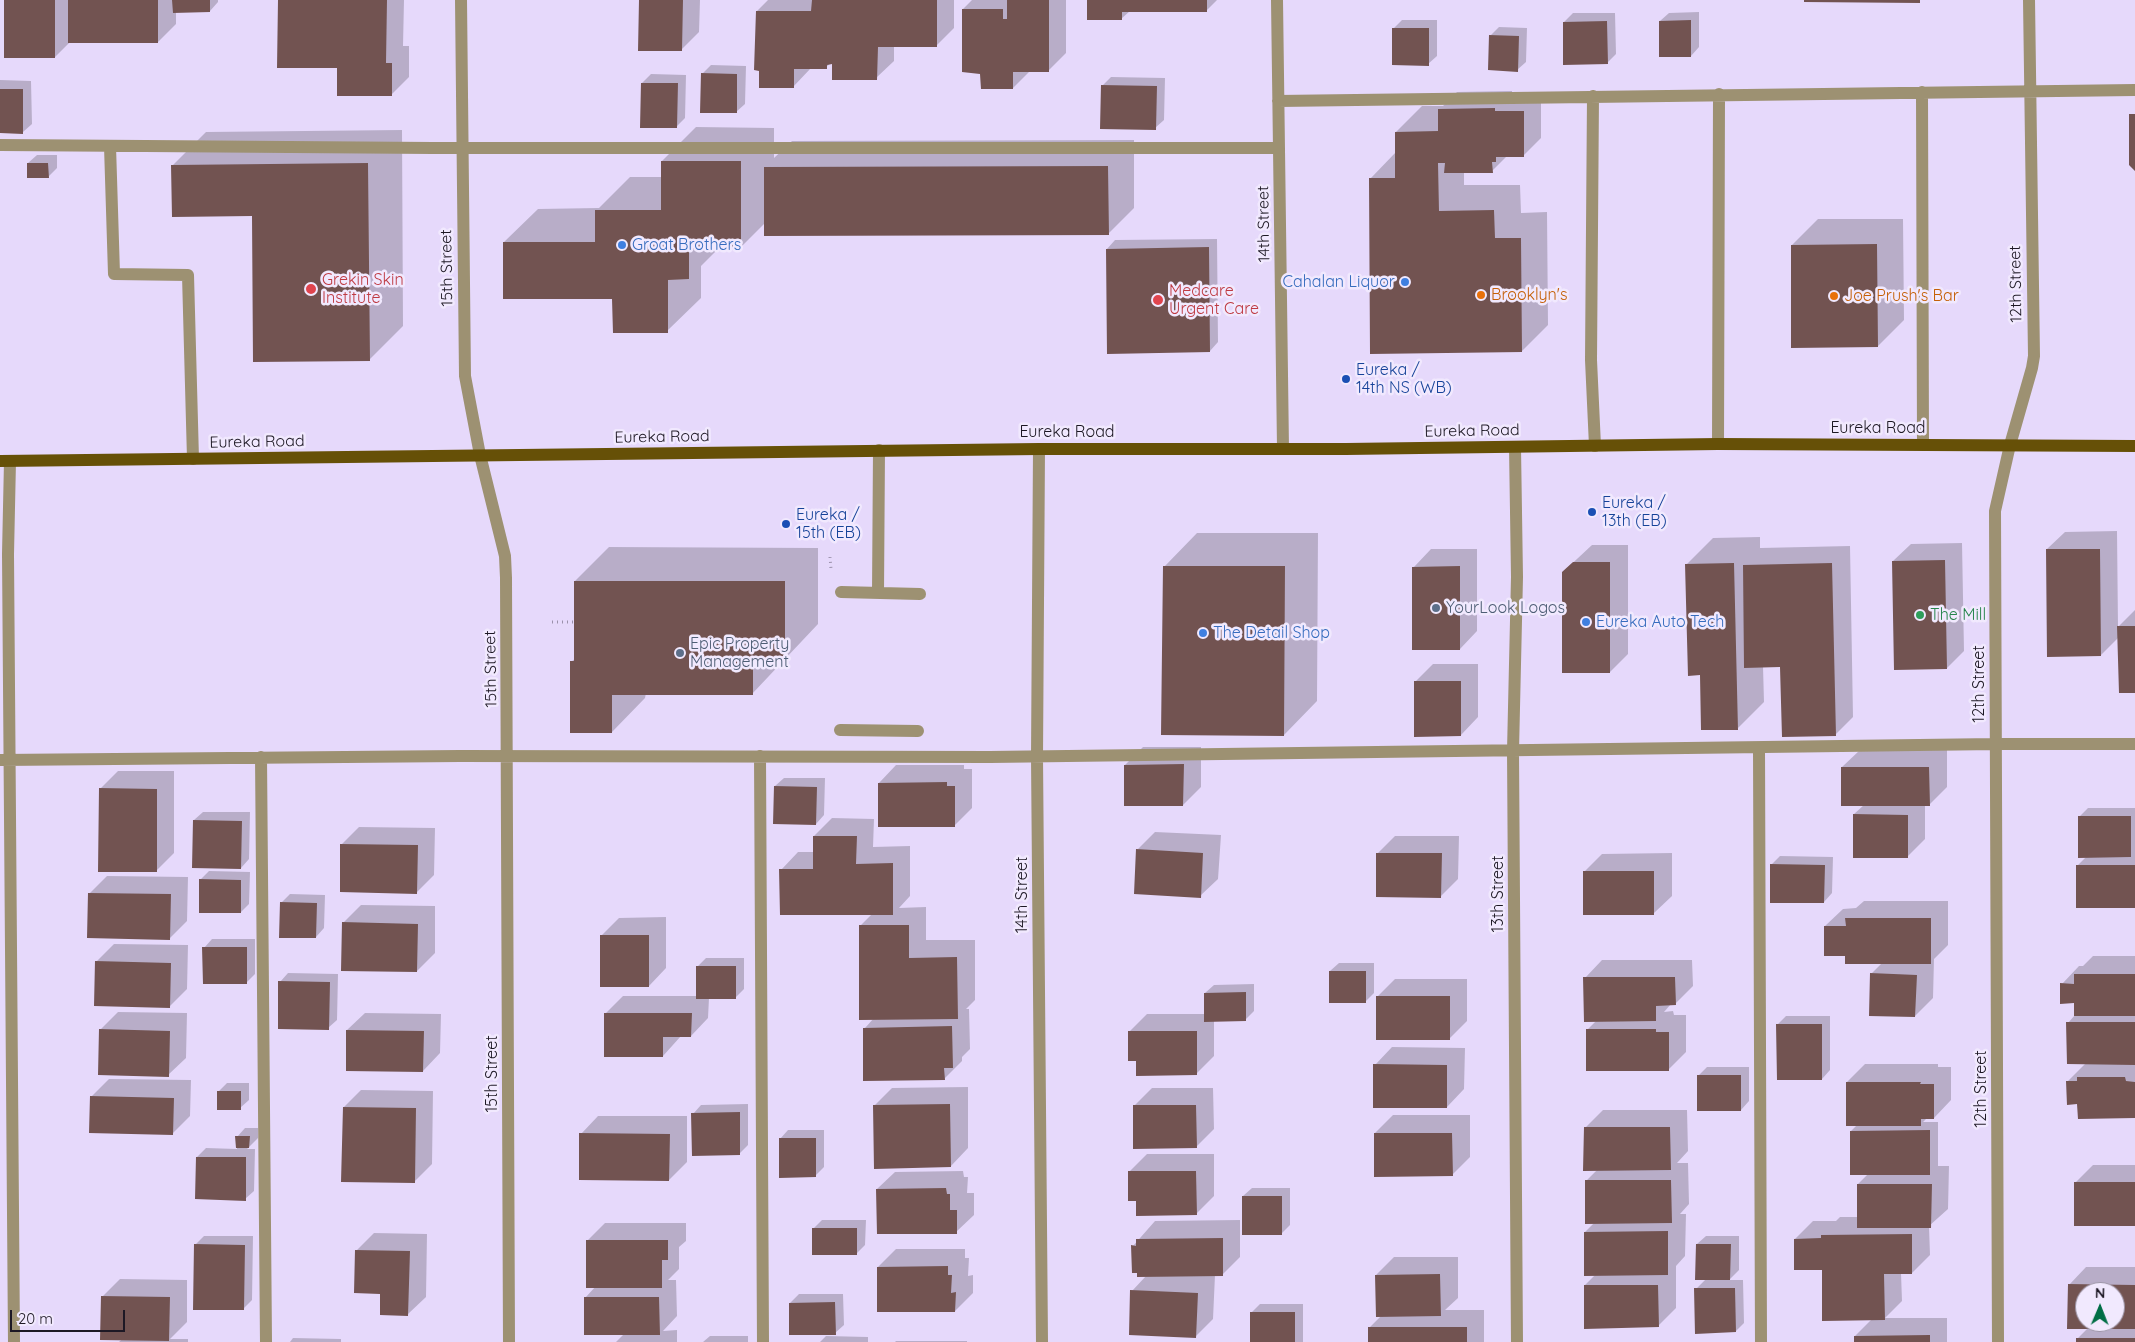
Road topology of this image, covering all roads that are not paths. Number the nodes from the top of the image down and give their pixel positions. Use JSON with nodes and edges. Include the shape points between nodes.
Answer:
{"nodes":[{"id":1,"x":461,"y":0,"type":"edge"},
{"id":2,"x":1277,"y":0,"type":"edge"},
{"id":3,"x":2029,"y":0,"type":"edge"},
{"id":4,"x":2135,"y":90,"type":"edge"},
{"id":5,"x":2030,"y":91,"type":"junction"},
{"id":6,"x":1922,"y":92,"type":"junction"},
{"id":7,"x":1719,"y":94,"type":"junction"},
{"id":8,"x":1593,"y":96,"type":"junction"},
{"id":9,"x":1278,"y":101,"type":"junction"},
{"id":10,"x":0,"y":145,"type":"edge"},
{"id":11,"x":110,"y":146,"type":"junction"},
{"id":12,"x":462,"y":148,"type":"junction"},
{"id":13,"x":1279,"y":148,"type":"junction"},
{"id":14,"x":1718,"y":444,"type":"junction"},
{"id":15,"x":2010,"y":444,"type":"junction"},
{"id":16,"x":1923,"y":445,"type":"junction"},
{"id":17,"x":1594,"y":446,"type":"junction"},
{"id":18,"x":2135,"y":446,"type":"edge"},
{"id":19,"x":1515,"y":447,"type":"junction"},
{"id":20,"x":1283,"y":448,"type":"junction"},
{"id":21,"x":1039,"y":449,"type":"junction"},
{"id":22,"x":879,"y":450,"type":"junction"},
{"id":23,"x":480,"y":455,"type":"junction"},
{"id":24,"x":193,"y":459,"type":"junction"},
{"id":25,"x":5,"y":461,"type":"edge"},
{"id":26,"x":841,"y":592,"type":"dead end"},
{"id":27,"x":878,"y":593,"type":"junction"},
{"id":28,"x":920,"y":594,"type":"dead end"},
{"id":29,"x":840,"y":730,"type":"dead end"},
{"id":30,"x":918,"y":731,"type":"dead end"},
{"id":31,"x":1996,"y":744,"type":"junction"},
{"id":32,"x":2135,"y":744,"type":"edge"},
{"id":33,"x":1759,"y":748,"type":"junction"},
{"id":34,"x":1513,"y":751,"type":"junction"},
{"id":35,"x":508,"y":756,"type":"junction"},
{"id":36,"x":760,"y":756,"type":"junction"},
{"id":37,"x":261,"y":757,"type":"junction"},
{"id":38,"x":1037,"y":757,"type":"junction"},
{"id":39,"x":5,"y":760,"type":"edge"},
{"id":40,"x":14,"y":1342,"type":"edge"},
{"id":41,"x":266,"y":1342,"type":"edge"},
{"id":42,"x":510,"y":1342,"type":"edge"},
{"id":43,"x":762,"y":1342,"type":"edge"},
{"id":44,"x":1042,"y":1342,"type":"edge"},
{"id":45,"x":1517,"y":1342,"type":"edge"},
{"id":46,"x":1761,"y":1342,"type":"edge"},
{"id":47,"x":1998,"y":1342,"type":"edge"}],
"edges":[{"from":1,"to":12,"type":"street","name":"15th Street"},
{"from":2,"to":9,"type":"street","name":"14th Street"},
{"from":3,"to":5,"type":"street","name":"12th Street"},
{"from":4,"to":5,"type":"street"},
{"from":5,"to":6,"type":"street"},
{"from":5,"to":15,"type":"street","name":"12th Street","via":[[2034,356]]},
{"from":6,"to":7,"type":"street"},
{"from":6,"to":16,"type":"street"},
{"from":7,"to":8,"type":"street"},
{"from":7,"to":14,"type":"street"},
{"from":8,"to":9,"type":"street"},
{"from":8,"to":17,"type":"street","via":[[1591,360]]},
{"from":9,"to":13,"type":"street","name":"14th Street"},
{"from":10,"to":11,"type":"street"},
{"from":11,"to":12,"type":"street"},
{"from":11,"to":24,"type":"street","via":[[114,274],[188,275]]},
{"from":12,"to":13,"type":"street"},
{"from":12,"to":23,"type":"street","name":"15th Street","via":[[465,376]]},
{"from":13,"to":20,"type":"street","name":"14th Street"},
{"from":14,"to":16,"type":"main road","name":"Eureka Road"},
{"from":14,"to":17,"type":"main road","name":"Eureka Road"},
{"from":15,"to":16,"type":"main road","name":"Eureka Road"},
{"from":15,"to":18,"type":"main road","name":"Eureka Road"},
{"from":15,"to":31,"type":"street","name":"12th Street","via":[[1995,511]]},
{"from":17,"to":19,"type":"main road","name":"Eureka Road"},
{"from":19,"to":20,"type":"main road","name":"Eureka Road"},
{"from":19,"to":34,"type":"street","name":"13th Street","via":[[1517,577]]},
{"from":20,"to":21,"type":"main road","name":"Eureka Road"},
{"from":21,"to":22,"type":"main road","name":"Eureka Road"},
{"from":21,"to":38,"type":"street","name":"14th Street"},
{"from":22,"to":23,"type":"main road","name":"Eureka Road"},
{"from":22,"to":27,"type":"street"},
{"from":23,"to":24,"type":"main road","name":"Eureka Road"},
{"from":23,"to":35,"type":"street","name":"15th Street","via":[[505,556]]},
{"from":24,"to":25,"type":"main road","name":"Eureka Road"},
{"from":25,"to":39,"type":"street"},
{"from":26,"to":27,"type":"street"},
{"from":27,"to":28,"type":"street"},
{"from":29,"to":30,"type":"street"},
{"from":31,"to":32,"type":"street"},
{"from":31,"to":33,"type":"street"},
{"from":31,"to":47,"type":"street","name":"12th Street"},
{"from":33,"to":34,"type":"street"},
{"from":33,"to":46,"type":"street"},
{"from":34,"to":38,"type":"street"},
{"from":34,"to":45,"type":"street","name":"13th Street"},
{"from":35,"to":36,"type":"street"},
{"from":35,"to":37,"type":"street"},
{"from":35,"to":42,"type":"street","name":"15th Street"},
{"from":36,"to":38,"type":"street"},
{"from":36,"to":43,"type":"street"},
{"from":37,"to":39,"type":"street"},
{"from":37,"to":41,"type":"street"},
{"from":38,"to":44,"type":"street","name":"14th Street"},
{"from":39,"to":40,"type":"street"}]}
